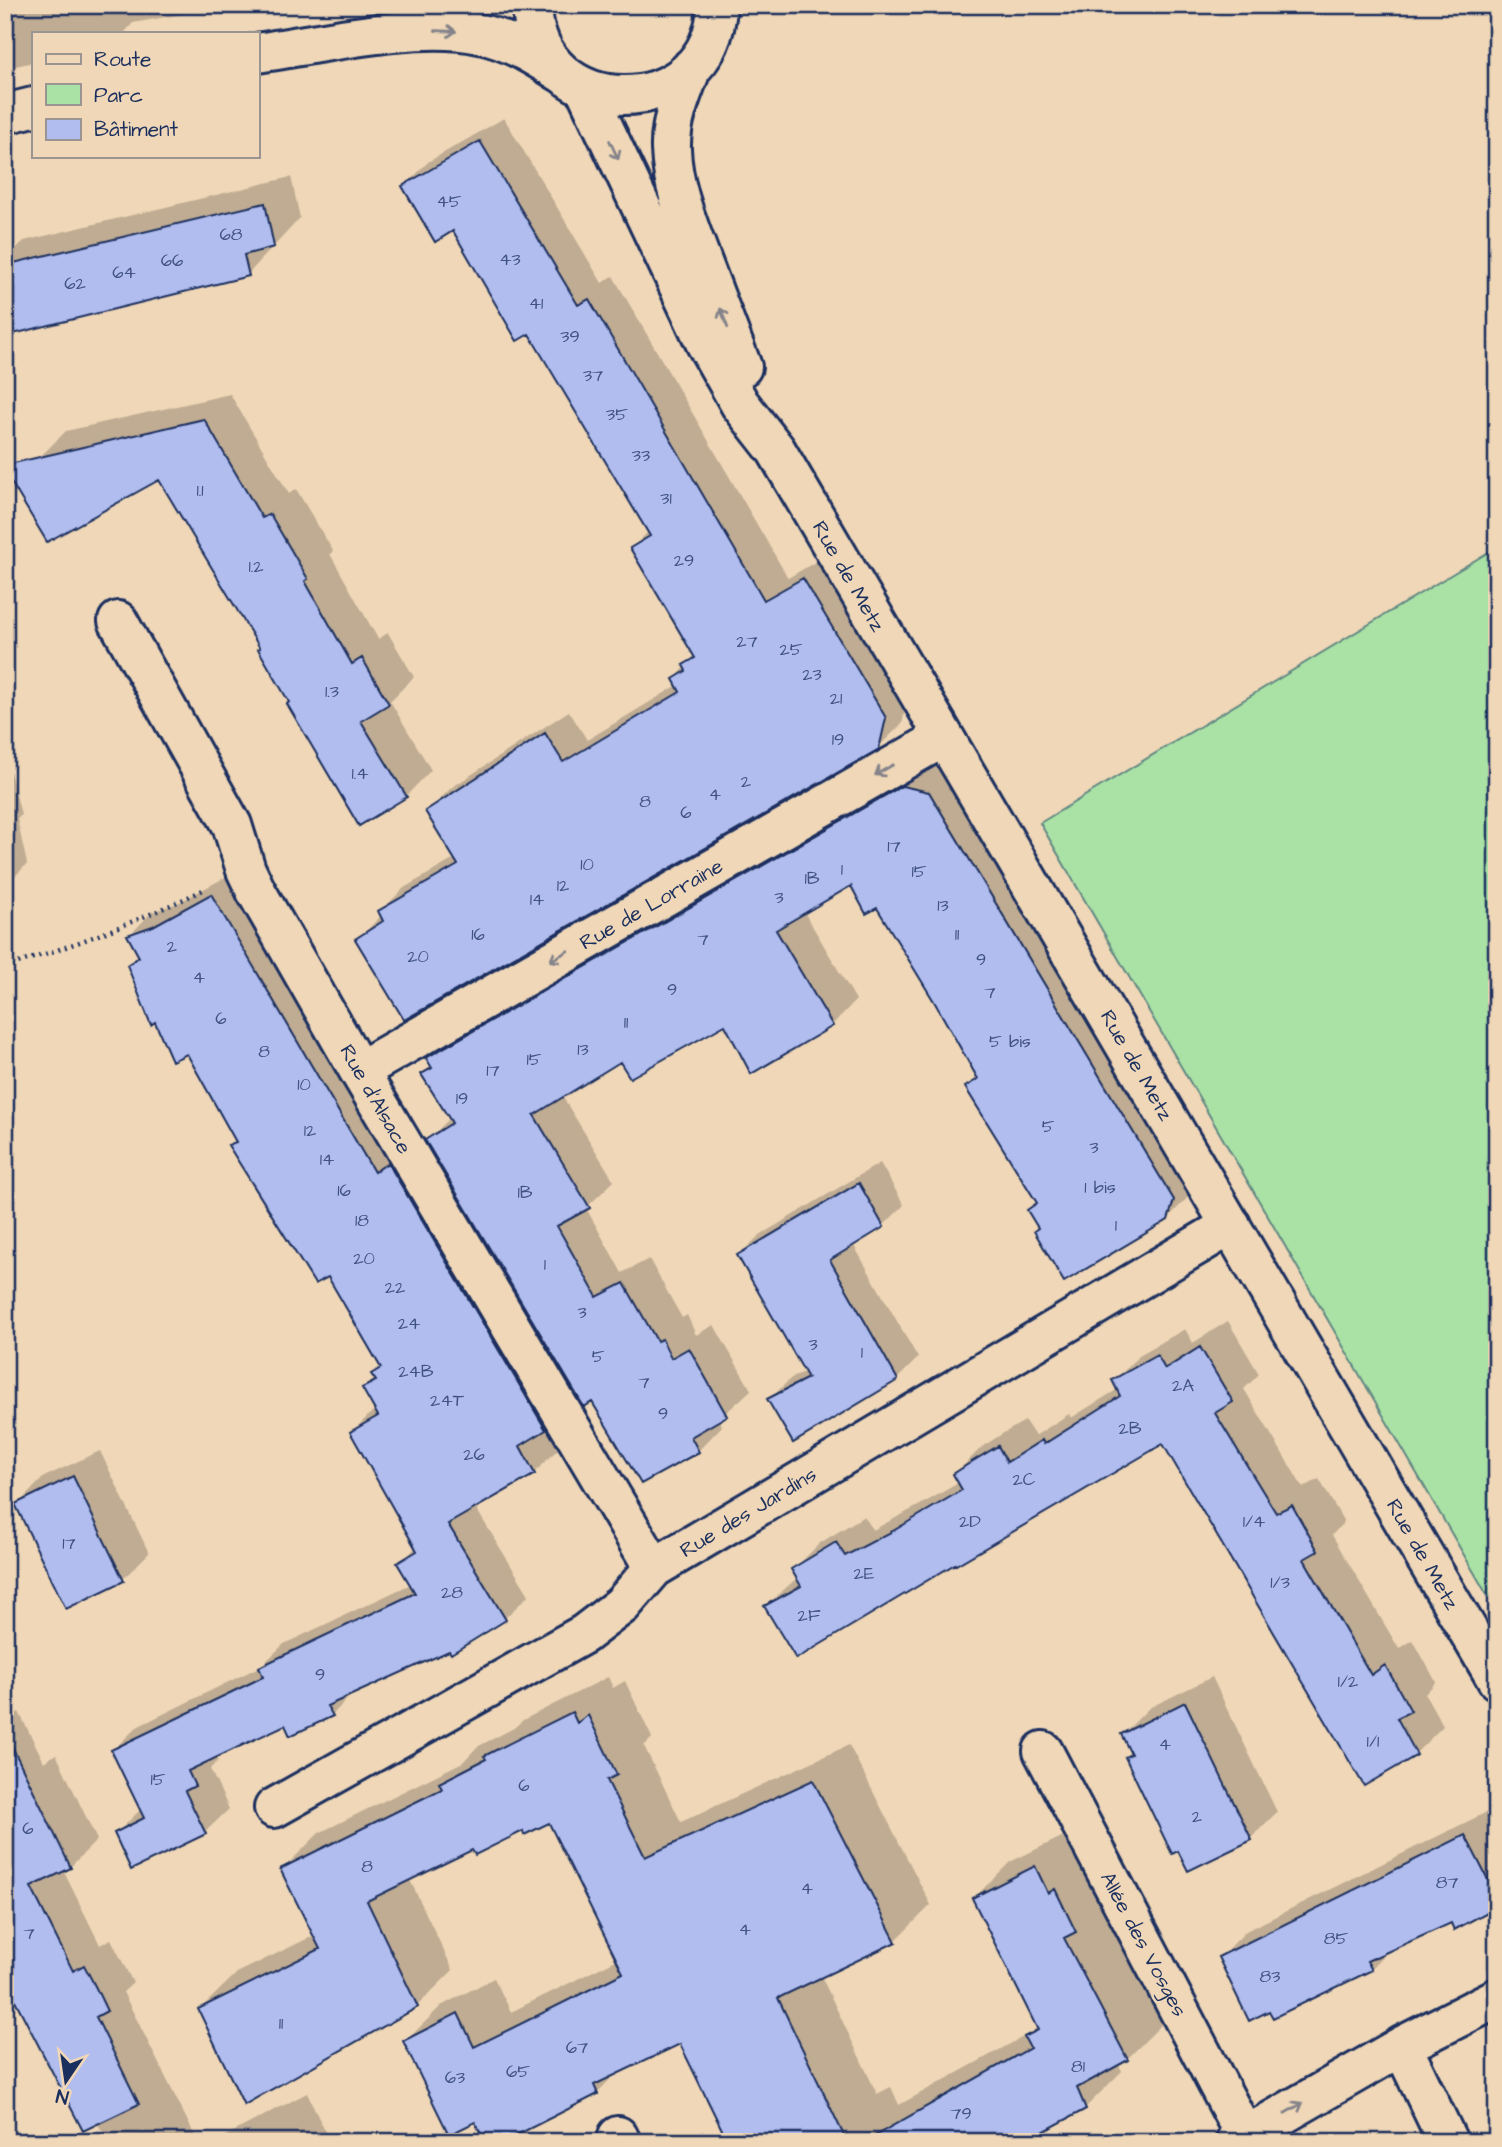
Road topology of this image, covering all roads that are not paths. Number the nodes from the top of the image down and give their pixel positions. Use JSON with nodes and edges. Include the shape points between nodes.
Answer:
{"nodes":[{"id":1,"x":414,"y":5,"type":"edge"},
{"id":2,"x":531,"y":5,"type":"edge"},
{"id":3,"x":717,"y":5,"type":"edge"},
{"id":4,"x":735,"y":5,"type":"edge"},
{"id":5,"x":259,"y":51,"type":"edge"},
{"id":6,"x":259,"y":52,"type":"edge"},
{"id":7,"x":701,"y":55,"type":"junction"},
{"id":8,"x":574,"y":81,"type":"junction"},
{"id":9,"x":32,"y":107,"type":"edge"},
{"id":10,"x":5,"y":114,"type":"edge"},
{"id":11,"x":776,"y":450,"type":"junction"},
{"id":12,"x":118,"y":621,"type":"dead end"},
{"id":13,"x":944,"y":737,"type":"junction"},
{"id":14,"x":359,"y":1071,"type":"junction"},
{"id":15,"x":1231,"y":1225,"type":"junction"},
{"id":16,"x":654,"y":1568,"type":"junction"},
{"id":17,"x":1497,"y":1680,"type":"edge"},
{"id":18,"x":1043,"y":1751,"type":"dead end"},
{"id":19,"x":274,"y":1808,"type":"dead end"},
{"id":20,"x":1497,"y":1998,"type":"edge"},
{"id":21,"x":1402,"y":2046,"type":"junction"},
{"id":22,"x":1240,"y":2139,"type":"edge"},
{"id":23,"x":1448,"y":2142,"type":"edge"}],
"edges":[{"from":1,"to":5,"type":"street"},
{"from":2,"to":8,"type":"street","name":"Rue de Metz","via":[[537,38],[552,62]]},
{"from":3,"to":7,"type":"street","via":[[714,29]]},
{"from":4,"to":7,"type":"street"},
{"from":6,"to":8,"type":"street","one_way":true,"via":[[376,35],[446,30],[479,33],[507,42]]},
{"from":7,"to":8,"type":"street","via":[[670,85],[642,95],[613,96]]},
{"from":11,"to":7,"type":"street","name":"Rue de Metz","one_way":true,"via":[[689,228],[676,183],[673,125],[681,95]]},
{"from":8,"to":11,"type":"street","name":"Rue de Metz","one_way":true,"via":[[706,344],[740,404]]},
{"from":9,"to":10,"type":"street"},
{"from":11,"to":13,"type":"street","name":"Rue de Metz"},
{"from":12,"to":14,"type":"street","name":"Rue d'Alsace","via":[[232,825],[246,870]]},
{"from":13,"to":14,"type":"street","name":"Rue de Lorraine","one_way":true},
{"from":13,"to":15,"type":"street","name":"Rue de Metz"},
{"from":14,"to":16,"type":"street","name":"Rue d'Alsace"},
{"from":15,"to":16,"type":"street","name":"Rue des Jardins"},
{"from":15,"to":17,"type":"street","name":"Rue de Metz"},
{"from":16,"to":19,"type":"street","name":"Rue des Jardins","via":[[622,1605],[584,1634]]},
{"from":18,"to":22,"type":"street","name":"Allée des Vosges"},
{"from":20,"to":21,"type":"street"},
{"from":22,"to":21,"type":"street","one_way":true},
{"from":21,"to":23,"type":"street"}]}
